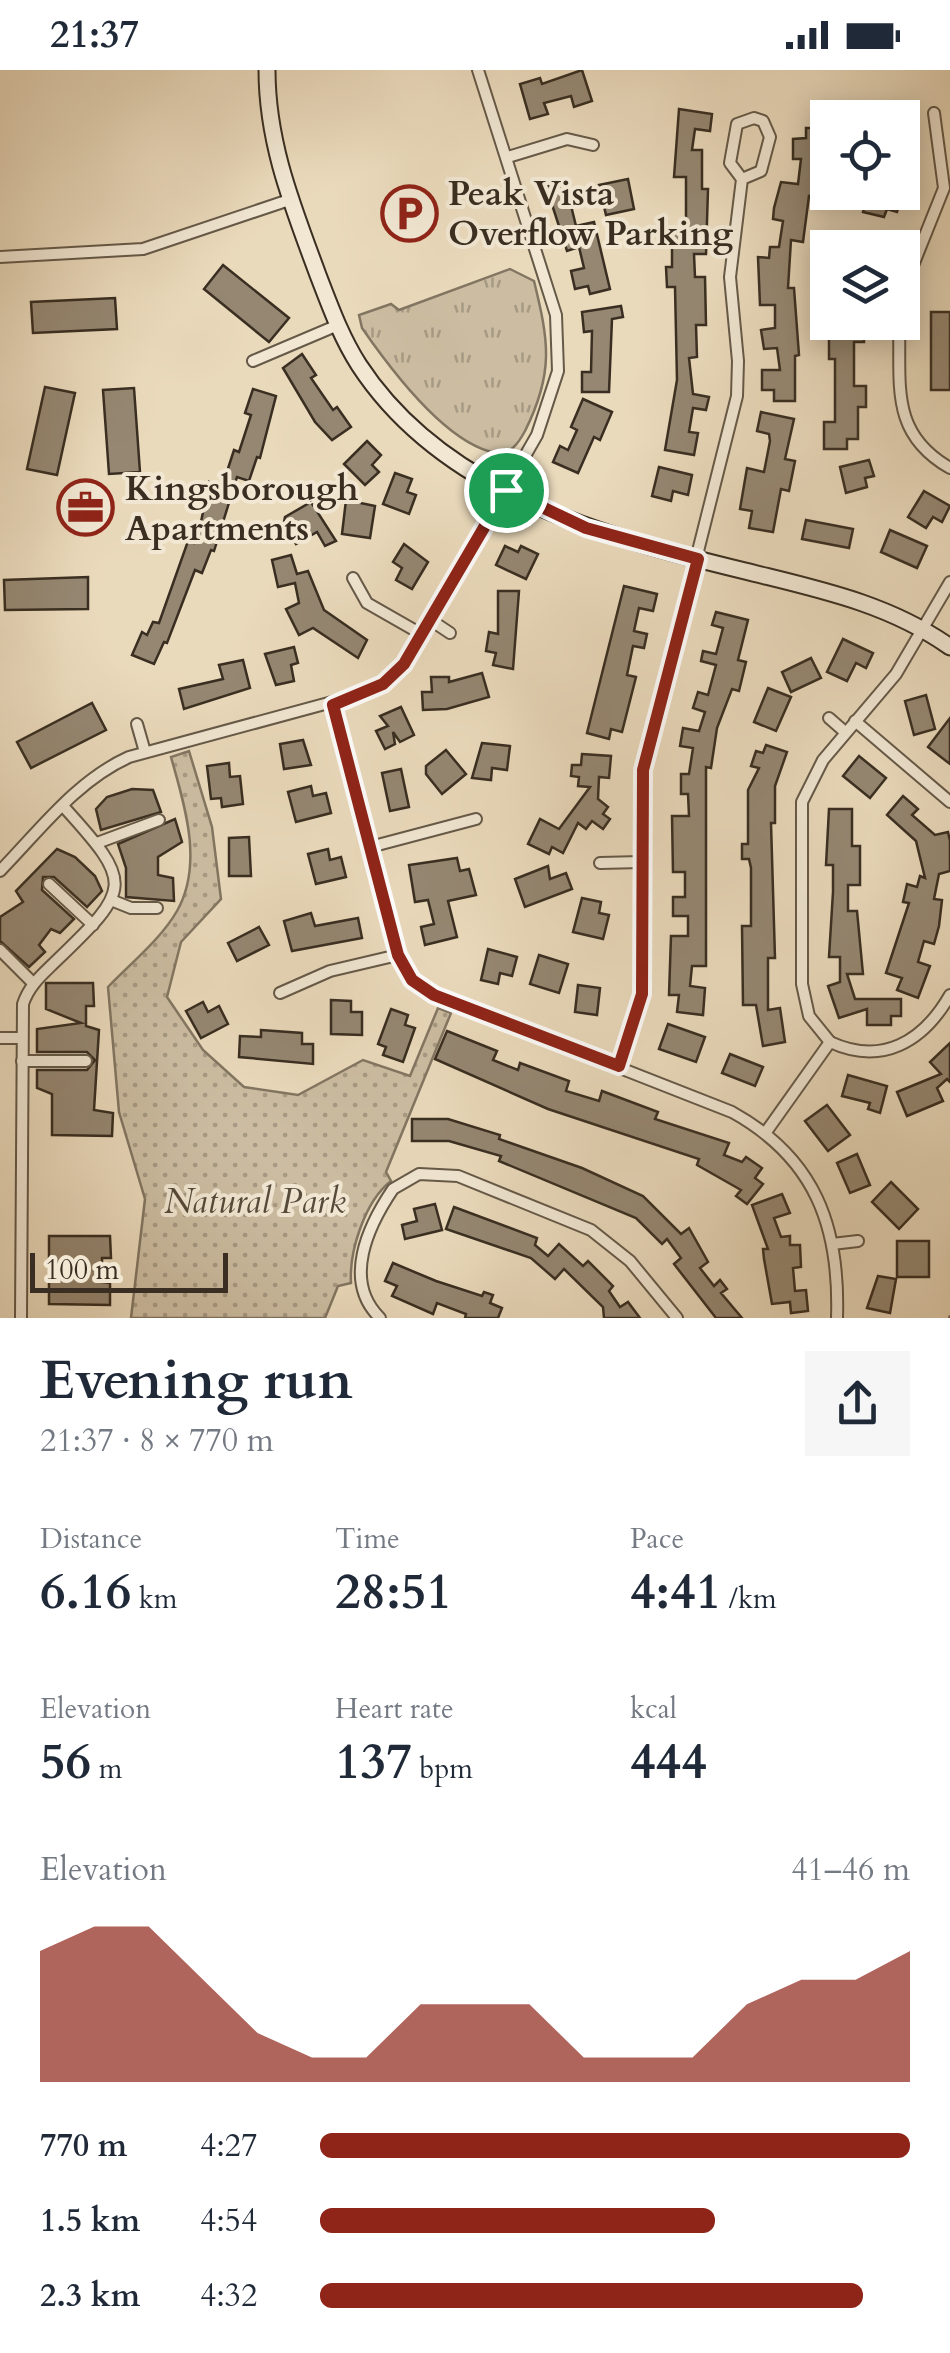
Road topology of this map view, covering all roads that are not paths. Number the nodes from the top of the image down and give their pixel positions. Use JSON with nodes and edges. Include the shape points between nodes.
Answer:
{"nodes":[{"id":1,"x":267,"y":70,"type":"edge"},
{"id":2,"x":478,"y":70,"type":"edge"},
{"id":3,"x":934,"y":114,"type":"dead end"},
{"id":4,"x":593,"y":145,"type":"dead end"},
{"id":5,"x":508,"y":157,"type":"junction"},
{"id":6,"x":742,"y":179,"type":"junction"},
{"id":7,"x":947,"y":189,"type":"edge"},
{"id":8,"x":289,"y":200,"type":"junction"},
{"id":9,"x":920,"y":251,"type":"edge"},
{"id":10,"x":0,"y":256,"type":"edge"},
{"id":11,"x":338,"y":325,"type":"junction"},
{"id":12,"x":900,"y":340,"type":"edge"},
{"id":13,"x":253,"y":361,"type":"dead end"},
{"id":14,"x":912,"y":438,"type":"junction"},
{"id":15,"x":899,"y":444,"type":"dead end"},
{"id":16,"x":950,"y":468,"type":"edge"},
{"id":17,"x":506,"y":490,"type":"junction"},
{"id":18,"x":698,"y":559,"type":"junction"},
{"id":19,"x":353,"y":578,"type":"dead end"},
{"id":20,"x":950,"y":582,"type":"edge"},
{"id":21,"x":432,"y":621,"type":"junction"},
{"id":22,"x":924,"y":628,"type":"junction"},
{"id":23,"x":450,"y":633,"type":"dead end"},
{"id":24,"x":423,"y":635,"type":"junction"},
{"id":25,"x":950,"y":647,"type":"edge"},
{"id":26,"x":333,"y":705,"type":"junction"},
{"id":27,"x":830,"y":718,"type":"dead end"},
{"id":28,"x":855,"y":721,"type":"junction"},
{"id":29,"x":137,"y":724,"type":"dead end"},
{"id":30,"x":846,"y":732,"type":"junction"},
{"id":31,"x":145,"y":752,"type":"junction"},
{"id":32,"x":950,"y":802,"type":"edge"},
{"id":33,"x":64,"y":806,"type":"junction"},
{"id":34,"x":476,"y":819,"type":"dead end"},
{"id":35,"x":159,"y":820,"type":"dead end"},
{"id":36,"x":97,"y":843,"type":"junction"},
{"id":37,"x":370,"y":847,"type":"junction"},
{"id":38,"x":641,"y":862,"type":"junction"},
{"id":39,"x":600,"y":863,"type":"dead end"},
{"id":40,"x":0,"y":871,"type":"edge"},
{"id":41,"x":48,"y":884,"type":"dead end"},
{"id":42,"x":112,"y":900,"type":"junction"},
{"id":43,"x":157,"y":908,"type":"dead end"},
{"id":44,"x":92,"y":925,"type":"junction"},
{"id":45,"x":0,"y":950,"type":"edge"},
{"id":46,"x":398,"y":955,"type":"junction"},
{"id":47,"x":33,"y":983,"type":"junction"},
{"id":48,"x":280,"y":992,"type":"dead end"},
{"id":49,"x":950,"y":994,"type":"edge"},
{"id":50,"x":0,"y":1038,"type":"edge"},
{"id":51,"x":22,"y":1038,"type":"junction"},
{"id":52,"x":830,"y":1042,"type":"junction"},
{"id":53,"x":22,"y":1061,"type":"junction"},
{"id":54,"x":86,"y":1061,"type":"dead end"},
{"id":55,"x":619,"y":1066,"type":"junction"},
{"id":56,"x":766,"y":1132,"type":"junction"},
{"id":57,"x":858,"y":1241,"type":"dead end"},
{"id":58,"x":832,"y":1244,"type":"junction"},
{"id":59,"x":21,"y":1318,"type":"edge"},
{"id":60,"x":380,"y":1318,"type":"edge"},
{"id":61,"x":677,"y":1318,"type":"edge"},
{"id":62,"x":837,"y":1318,"type":"edge"}],
"edges":[{"from":1,"to":8,"type":"main road","via":[[271,127]]},
{"from":2,"to":5,"type":"street"},
{"from":3,"to":7,"type":"street"},
{"from":4,"to":5,"type":"street","via":[[567,138]]},
{"from":5,"to":17,"type":"street","via":[[556,315],[560,351],[549,408]]},
{"from":6,"to":6,"type":"street","via":[[766,161],[768,128],[754,118],[732,133],[730,164]]},
{"from":6,"to":18,"type":"street","via":[[730,277],[738,380]]},
{"from":7,"to":9,"type":"street"},
{"from":8,"to":10,"type":"street","via":[[143,250]]},
{"from":8,"to":11,"type":"main road"},
{"from":11,"to":13,"type":"street"},
{"from":11,"to":17,"type":"main road","via":[[357,362],[404,420]]},
{"from":12,"to":14,"type":"street","via":[[903,417]]},
{"from":14,"to":15,"type":"street"},
{"from":14,"to":16,"type":"street"},
{"from":17,"to":18,"type":"main road","via":[[586,528]]},
{"from":17,"to":21,"type":"street"},
{"from":18,"to":22,"type":"main road","via":[[856,599]]},
{"from":18,"to":38,"type":"street","via":[[643,770]]},
{"from":19,"to":24,"type":"street","via":[[367,603]]},
{"from":20,"to":22,"type":"street"},
{"from":21,"to":23,"type":"street"},
{"from":21,"to":24,"type":"street"},
{"from":22,"to":25,"type":"main road"},
{"from":22,"to":28,"type":"street"},
{"from":24,"to":26,"type":"street","via":[[383,684]]},
{"from":26,"to":31,"type":"street"},
{"from":26,"to":37,"type":"street"},
{"from":27,"to":30,"type":"street"},
{"from":28,"to":30,"type":"street"},
{"from":28,"to":32,"type":"street"},
{"from":29,"to":31,"type":"street"},
{"from":30,"to":52,"type":"street","via":[[814,774],[800,816],[804,1000]]},
{"from":31,"to":33,"type":"street","via":[[94,775]]},
{"from":33,"to":36,"type":"street"},
{"from":33,"to":40,"type":"street"},
{"from":34,"to":37,"type":"street"},
{"from":35,"to":36,"type":"street"},
{"from":36,"to":42,"type":"street","via":[[115,873]]},
{"from":37,"to":46,"type":"street"},
{"from":38,"to":39,"type":"street"},
{"from":38,"to":55,"type":"street","via":[[642,994]]},
{"from":41,"to":44,"type":"street"},
{"from":42,"to":43,"type":"street"},
{"from":42,"to":44,"type":"street"},
{"from":44,"to":47,"type":"street"},
{"from":45,"to":47,"type":"street"},
{"from":46,"to":48,"type":"street","via":[[330,971]]},
{"from":46,"to":55,"type":"street","via":[[412,980],[434,995]]},
{"from":47,"to":51,"type":"street","via":[[23,1004]]},
{"from":49,"to":52,"type":"street","via":[[924,1031],[898,1048],[859,1053]]},
{"from":50,"to":51,"type":"street"},
{"from":51,"to":53,"type":"street"},
{"from":52,"to":56,"type":"street"},
{"from":53,"to":54,"type":"street"},
{"from":53,"to":59,"type":"street"},
{"from":55,"to":56,"type":"street"},
{"from":56,"to":58,"type":"street","via":[[808,1178]]},
{"from":57,"to":58,"type":"street"},
{"from":58,"to":62,"type":"street"},
{"from":60,"to":61,"type":"street","via":[[364,1299],[362,1257],[393,1188],[430,1173],[458,1176],[605,1239]]}]}
